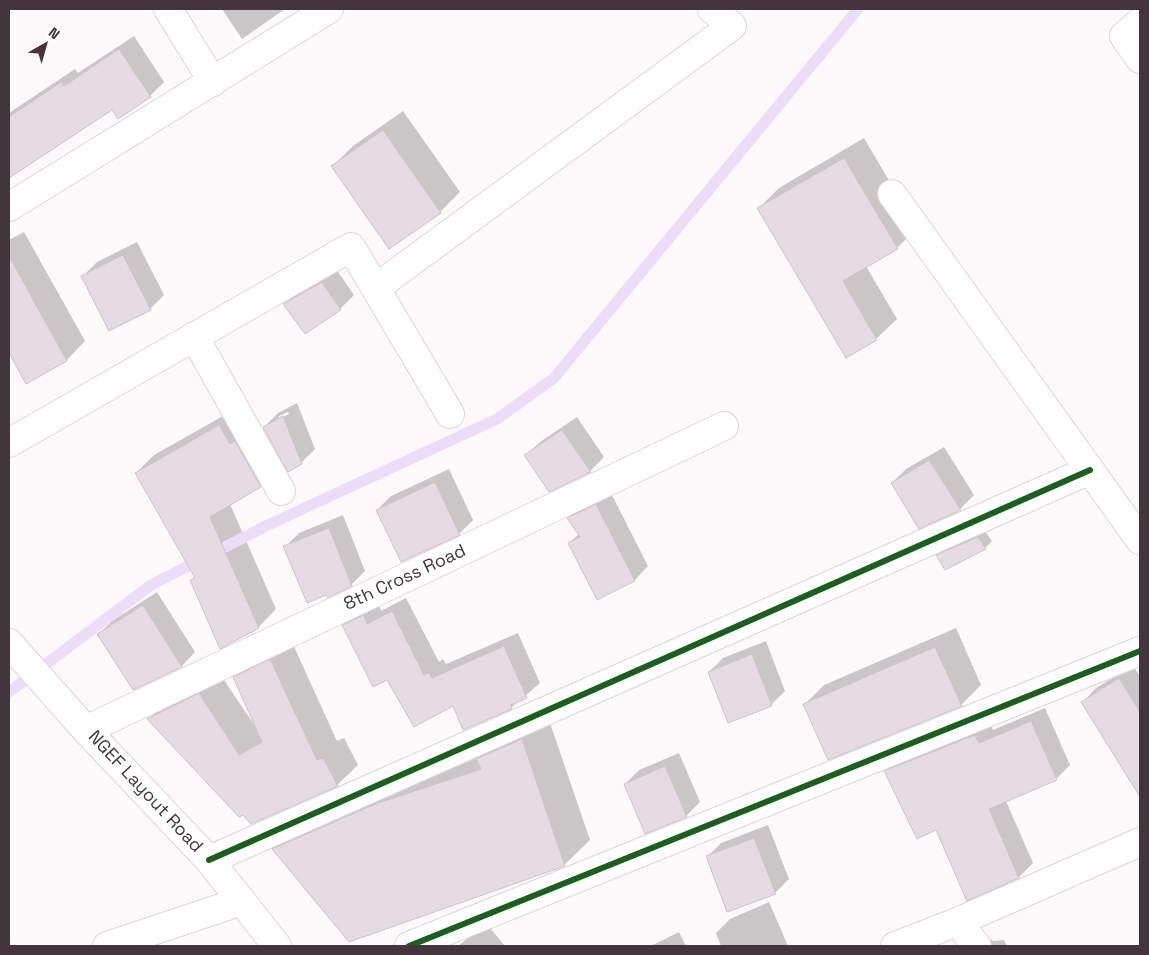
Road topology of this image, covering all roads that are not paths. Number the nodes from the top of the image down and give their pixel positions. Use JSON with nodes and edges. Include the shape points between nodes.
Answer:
{"nodes":[{"id":1,"x":168,"y":9,"type":"edge"},
{"id":2,"x":329,"y":9,"type":"edge"},
{"id":3,"x":712,"y":9,"type":"edge"},
{"id":4,"x":1140,"y":22,"type":"edge"},
{"id":5,"x":1140,"y":59,"type":"edge"},
{"id":6,"x":213,"y":82,"type":"junction"},
{"id":7,"x":892,"y":194,"type":"dead end"},
{"id":8,"x":9,"y":207,"type":"edge"},
{"id":9,"x":377,"y":287,"type":"junction"},
{"id":10,"x":194,"y":336,"type":"junction"},
{"id":11,"x":450,"y":414,"type":"dead end"},
{"id":12,"x":724,"y":426,"type":"dead end"},
{"id":13,"x":9,"y":443,"type":"edge"},
{"id":14,"x":1090,"y":470,"type":"junction"},
{"id":15,"x":281,"y":490,"type":"dead end"},
{"id":16,"x":1140,"y":540,"type":"edge"},
{"id":17,"x":14,"y":649,"type":"edge"},
{"id":18,"x":1140,"y":651,"type":"edge"},
{"id":19,"x":86,"y":730,"type":"junction"},
{"id":20,"x":1140,"y":842,"type":"edge"},
{"id":21,"x":209,"y":860,"type":"junction"},
{"id":22,"x":242,"y":901,"type":"junction"},
{"id":23,"x":957,"y":922,"type":"junction"},
{"id":24,"x":107,"y":946,"type":"edge"},
{"id":25,"x":277,"y":946,"type":"edge"},
{"id":26,"x":409,"y":946,"type":"edge"},
{"id":27,"x":894,"y":946,"type":"edge"},
{"id":28,"x":977,"y":946,"type":"edge"}],
"edges":[{"from":1,"to":6,"type":"street"},
{"from":2,"to":6,"type":"street"},
{"from":3,"to":9,"type":"street","via":[[732,26]]},
{"from":4,"to":5,"type":"street","via":[[1124,36]]},
{"from":6,"to":8,"type":"street"},
{"from":7,"to":14,"type":"street"},
{"from":9,"to":10,"type":"street","via":[[351,247]]},
{"from":9,"to":11,"type":"street"},
{"from":10,"to":13,"type":"street"},
{"from":10,"to":15,"type":"street"},
{"from":12,"to":19,"type":"street","name":"8th Cross Road"},
{"from":14,"to":16,"type":"street"},
{"from":14,"to":21,"type":"street"},
{"from":17,"to":19,"type":"street","name":"NGEF Layout Road"},
{"from":18,"to":26,"type":"street"},
{"from":19,"to":21,"type":"street","name":"NGEF Layout Road"},
{"from":20,"to":23,"type":"street"},
{"from":21,"to":22,"type":"street","name":"NGEF Layout Road"},
{"from":22,"to":24,"type":"street"},
{"from":22,"to":25,"type":"street","name":"NGEF Layout Road"},
{"from":23,"to":27,"type":"street"},
{"from":23,"to":28,"type":"street"}]}
